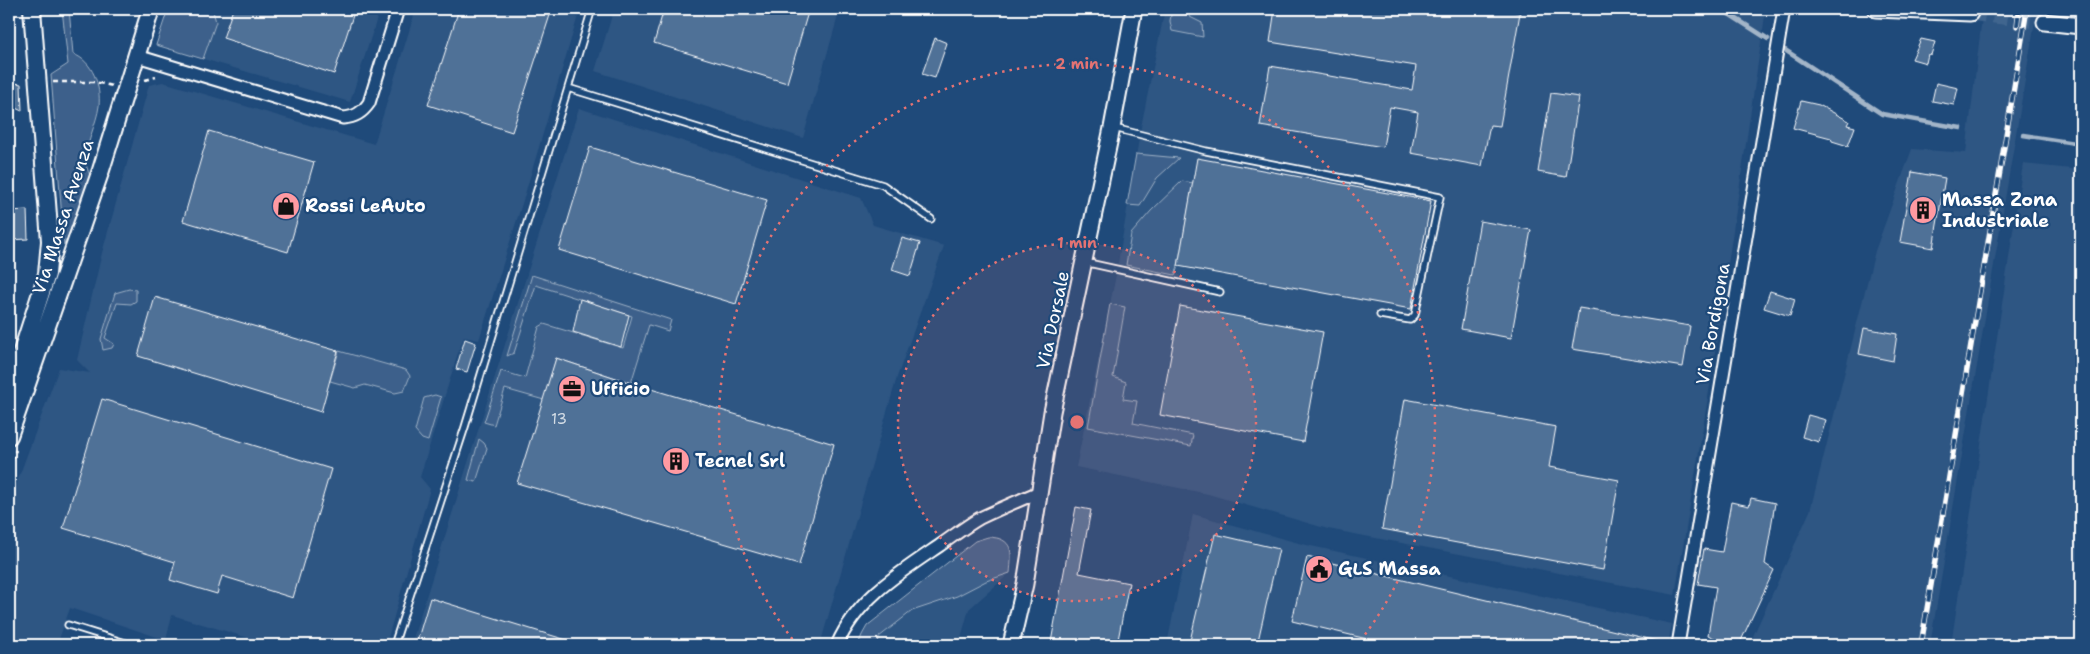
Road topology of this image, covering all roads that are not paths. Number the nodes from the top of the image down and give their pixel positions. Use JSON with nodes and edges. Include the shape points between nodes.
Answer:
{"nodes":[{"id":1,"x":32,"y":9,"type":"edge"},
{"id":2,"x":151,"y":9,"type":"edge"},
{"id":3,"x":398,"y":9,"type":"edge"},
{"id":4,"x":592,"y":9,"type":"edge"},
{"id":5,"x":1134,"y":9,"type":"edge"},
{"id":6,"x":1784,"y":9,"type":"edge"},
{"id":7,"x":1876,"y":9,"type":"edge"},
{"id":8,"x":1970,"y":13,"type":"dead end"},
{"id":9,"x":2045,"y":22,"type":"tunnel mouth"},
{"id":10,"x":2081,"y":26,"type":"edge"},
{"id":11,"x":137,"y":56,"type":"junction"},
{"id":12,"x":568,"y":88,"type":"junction"},
{"id":13,"x":1112,"y":128,"type":"junction"},
{"id":14,"x":930,"y":219,"type":"dead end"},
{"id":15,"x":1084,"y":262,"type":"junction"},
{"id":16,"x":1220,"y":292,"type":"dead end"},
{"id":17,"x":1380,"y":315,"type":"dead end"},
{"id":18,"x":9,"y":392,"type":"edge"},
{"id":19,"x":9,"y":436,"type":"edge"},
{"id":20,"x":1039,"y":492,"type":"junction"},
{"id":21,"x":68,"y":625,"type":"dead end"},
{"id":22,"x":132,"y":645,"type":"edge"},
{"id":23,"x":394,"y":645,"type":"edge"},
{"id":24,"x":837,"y":645,"type":"edge"},
{"id":25,"x":1011,"y":645,"type":"edge"},
{"id":26,"x":1678,"y":645,"type":"edge"}],
"edges":[{"from":1,"to":18,"type":"main road","name":"Via Massa Avenza","via":[[50,241],[47,274]]},
{"from":2,"to":11,"type":"main road","name":"Via Massa Avenza"},
{"from":3,"to":11,"type":"street","via":[[370,103],[351,117],[343,118]]},
{"from":4,"to":12,"type":"lane"},
{"from":5,"to":13,"type":"street","name":"Via Dorsale"},
{"from":6,"to":26,"type":"street","name":"Via Bordigona"},
{"from":7,"to":8,"type":"street"},
{"from":9,"to":10,"type":"street"},
{"from":11,"to":19,"type":"main road","name":"Via Massa Avenza"},
{"from":12,"to":14,"type":"lane","via":[[883,185]]},
{"from":12,"to":23,"type":"lane","via":[[465,427]]},
{"from":13,"to":15,"type":"street","name":"Via Dorsale"},
{"from":13,"to":17,"type":"lane","via":[[1206,151],[1440,197],[1415,315],[1410,320]]},
{"from":15,"to":16,"type":"lane"},
{"from":15,"to":20,"type":"street","name":"Via Dorsale","via":[[1052,412]]},
{"from":20,"to":24,"type":"street","via":[[978,519],[908,566],[859,608]]},
{"from":20,"to":25,"type":"street","name":"Via Dorsale","via":[[1026,584]]},
{"from":21,"to":22,"type":"lane"}]}
